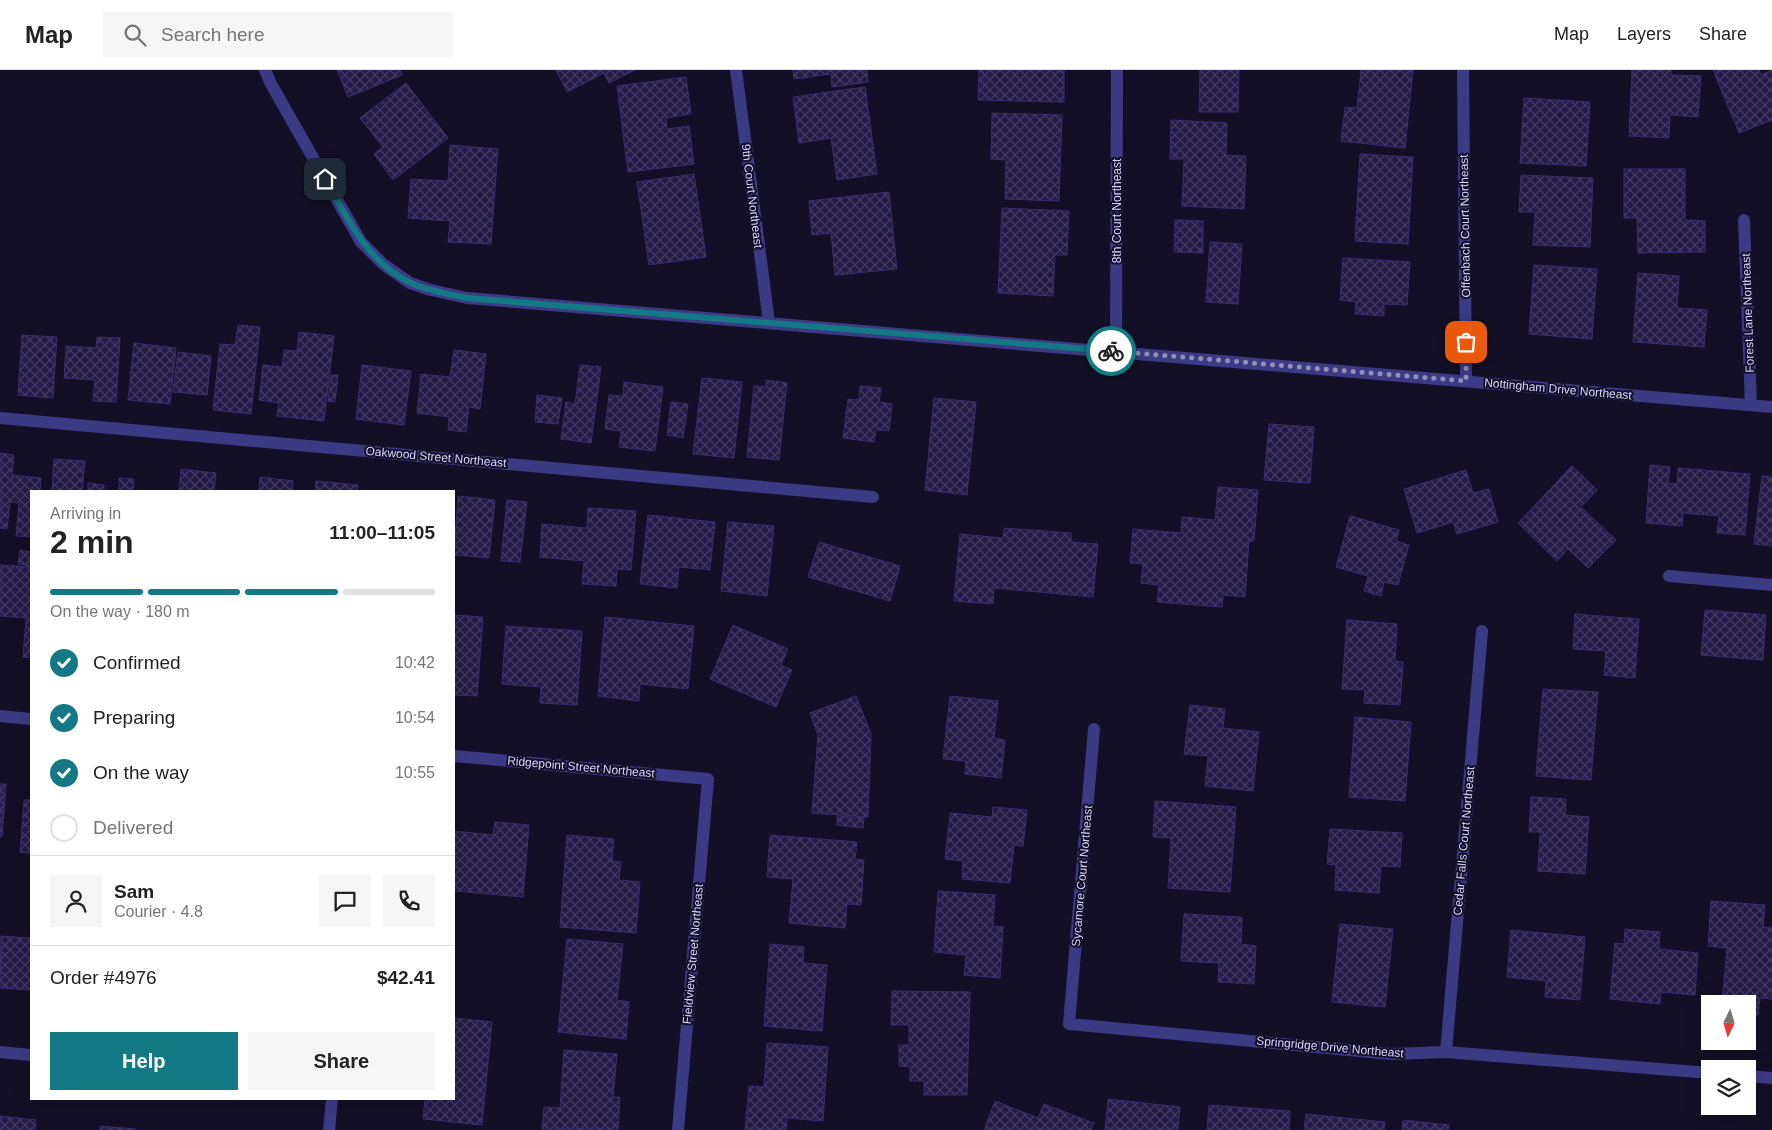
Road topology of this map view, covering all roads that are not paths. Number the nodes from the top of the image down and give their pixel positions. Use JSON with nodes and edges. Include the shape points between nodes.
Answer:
{"nodes":[{"id":1,"x":265,"y":70,"type":"edge"},
{"id":2,"x":736,"y":70,"type":"edge"},
{"id":3,"x":1117,"y":70,"type":"edge"},
{"id":4,"x":1463,"y":70,"type":"edge"},
{"id":5,"x":1744,"y":220,"type":"dead end"},
{"id":6,"x":769,"y":322,"type":"junction"},
{"id":7,"x":1116,"y":352,"type":"junction"},
{"id":8,"x":1466,"y":381,"type":"junction"},
{"id":9,"x":1751,"y":405,"type":"junction"},
{"id":10,"x":1772,"y":407,"type":"edge"},
{"id":11,"x":0,"y":418,"type":"edge"},
{"id":12,"x":873,"y":497,"type":"dead end"},
{"id":13,"x":1669,"y":576,"type":"dead end"},
{"id":14,"x":1772,"y":585,"type":"edge"},
{"id":15,"x":1482,"y":631,"type":"dead end"},
{"id":16,"x":0,"y":716,"type":"edge"},
{"id":17,"x":30,"y":719,"type":"edge"},
{"id":18,"x":1094,"y":729,"type":"dead end"},
{"id":19,"x":455,"y":756,"type":"edge"},
{"id":20,"x":708,"y":779,"type":"joint"},
{"id":21,"x":1070,"y":1024,"type":"joint"},
{"id":22,"x":0,"y":1052,"type":"edge"},
{"id":23,"x":1446,"y":1052,"type":"junction"},
{"id":24,"x":30,"y":1054,"type":"edge"},
{"id":25,"x":1701,"y":1072,"type":"edge"},
{"id":26,"x":1756,"y":1077,"type":"edge"},
{"id":27,"x":1772,"y":1078,"type":"edge"},
{"id":28,"x":332,"y":1100,"type":"edge"},
{"id":29,"x":329,"y":1130,"type":"edge"},
{"id":30,"x":678,"y":1130,"type":"edge"}],
"edges":[{"from":1,"to":6,"type":"street","name":"Nottingham Drive Northeast","via":[[361,242],[382,264],[410,283],[467,298]]},
{"from":2,"to":6,"type":"street","name":"9th Court Northeast"},
{"from":3,"to":7,"type":"street","name":"8th Court Northeast"},
{"from":4,"to":8,"type":"street","name":"Offenbach Court Northeast"},
{"from":5,"to":9,"type":"street","name":"Forest Lane Northeast"},
{"from":6,"to":7,"type":"street","name":"Nottingham Drive Northeast"},
{"from":7,"to":8,"type":"street","name":"Nottingham Drive Northeast"},
{"from":8,"to":9,"type":"street","name":"Nottingham Drive Northeast"},
{"from":9,"to":10,"type":"street","name":"Nottingham Drive Northeast"},
{"from":11,"to":12,"type":"street","name":"Oakwood Street Northeast"},
{"from":13,"to":14,"type":"street"},
{"from":15,"to":23,"type":"street","name":"Cedar Falls Court Northeast"},
{"from":16,"to":17,"type":"street"},
{"from":18,"to":21,"type":"street","name":"Sycamore Court Northeast"},
{"from":19,"to":20,"type":"street","name":"Ridgepoint Street Northeast"},
{"from":20,"to":30,"type":"street","name":"Fieldview Street Northeast"},
{"from":21,"to":23,"type":"street","name":"Springridge Drive Northeast","via":[[1391,1054]]},
{"from":22,"to":24,"type":"street"},
{"from":23,"to":25,"type":"street","name":"Springridge Drive Northeast"},
{"from":26,"to":27,"type":"street"},
{"from":28,"to":29,"type":"street"}]}
